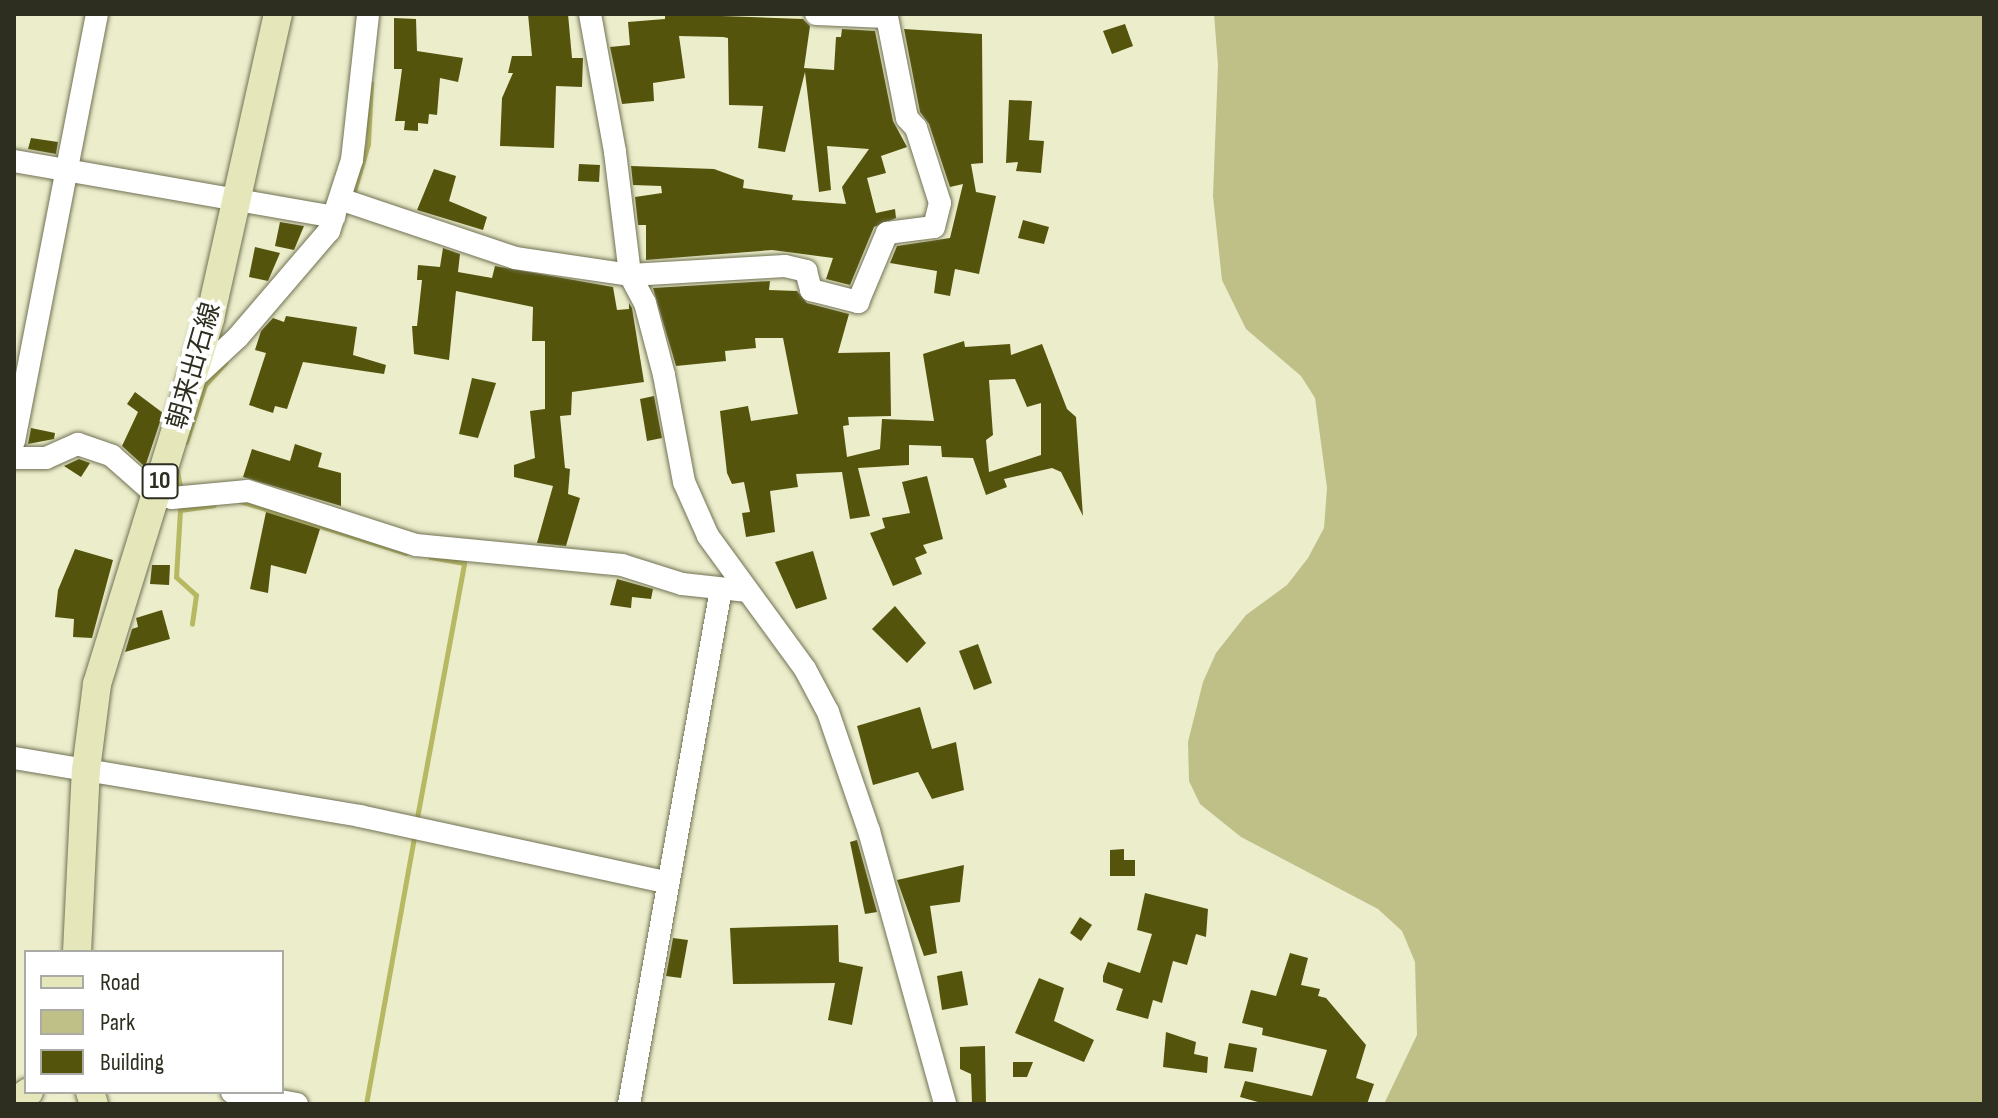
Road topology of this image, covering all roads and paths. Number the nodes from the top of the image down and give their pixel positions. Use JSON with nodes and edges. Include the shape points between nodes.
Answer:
{"nodes":[{"id":1,"x":97,"y":14,"type":"edge"},
{"id":2,"x":278,"y":14,"type":"edge"},
{"id":3,"x":368,"y":14,"type":"edge"},
{"id":4,"x":590,"y":14,"type":"edge"},
{"id":5,"x":816,"y":14,"type":"edge"},
{"id":6,"x":14,"y":161,"type":"edge"},
{"id":7,"x":67,"y":171,"type":"junction"},
{"id":8,"x":239,"y":201,"type":"junction"},
{"id":9,"x":337,"y":208,"type":"junction"},
{"id":10,"x":630,"y":275,"type":"junction"},
{"id":11,"x":193,"y":379,"type":"junction"},
{"id":12,"x":14,"y":441,"type":"edge"},
{"id":13,"x":14,"y":458,"type":"edge"},
{"id":14,"x":155,"y":494,"type":"junction"},
{"id":15,"x":721,"y":589,"type":"junction"},
{"id":16,"x":746,"y":591,"type":"junction"},
{"id":17,"x":14,"y":758,"type":"edge"},
{"id":18,"x":86,"y":770,"type":"junction"},
{"id":19,"x":666,"y":882,"type":"junction"},
{"id":20,"x":77,"y":950,"type":"edge"},
{"id":21,"x":243,"y":1094,"type":"edge"},
{"id":22,"x":297,"y":1104,"type":"edge"},
{"id":23,"x":629,"y":1104,"type":"edge"},
{"id":24,"x":945,"y":1104,"type":"edge"}],
"edges":[{"from":1,"to":7,"type":"street"},
{"from":2,"to":8,"type":"main road","name":"朝来出石線","number":"10"},
{"from":3,"to":9,"type":"street","via":[[361,100]]},
{"from":4,"to":10,"type":"street"},
{"from":5,"to":10,"type":"street","via":[[887,17],[907,118],[916,128],[940,203],[934,227],[887,233],[858,302],[811,290],[806,271],[785,266]]},
{"from":6,"to":7,"type":"street"},
{"from":7,"to":8,"type":"street"},
{"from":7,"to":12,"type":"street"},
{"from":8,"to":9,"type":"street"},
{"from":8,"to":11,"type":"main road","name":"朝来出石線","number":"10"},
{"from":9,"to":10,"type":"street","via":[[515,258]]},
{"from":9,"to":11,"type":"street","via":[[319,246]]},
{"from":10,"to":16,"type":"street","via":[[645,303],[664,375],[684,482],[708,536]]},
{"from":11,"to":14,"type":"main road","name":"朝来出石線","number":"10"},
{"from":13,"to":14,"type":"street","via":[[46,458],[78,444],[112,456]]},
{"from":14,"to":15,"type":"street","via":[[172,498],[248,491],[416,545],[622,565],[682,584]]},
{"from":14,"to":18,"type":"main road","name":"朝来出石線","number":"10","via":[[97,684]]},
{"from":15,"to":16,"type":"street"},
{"from":15,"to":19,"type":"street"},
{"from":16,"to":24,"type":"street","via":[[805,669],[828,712],[869,831]]},
{"from":17,"to":18,"type":"street"},
{"from":18,"to":19,"type":"street","via":[[360,816]]},
{"from":18,"to":20,"type":"main road","name":"朝来出石線","number":"10"},
{"from":19,"to":23,"type":"street"},
{"from":21,"to":22,"type":"street"}]}
